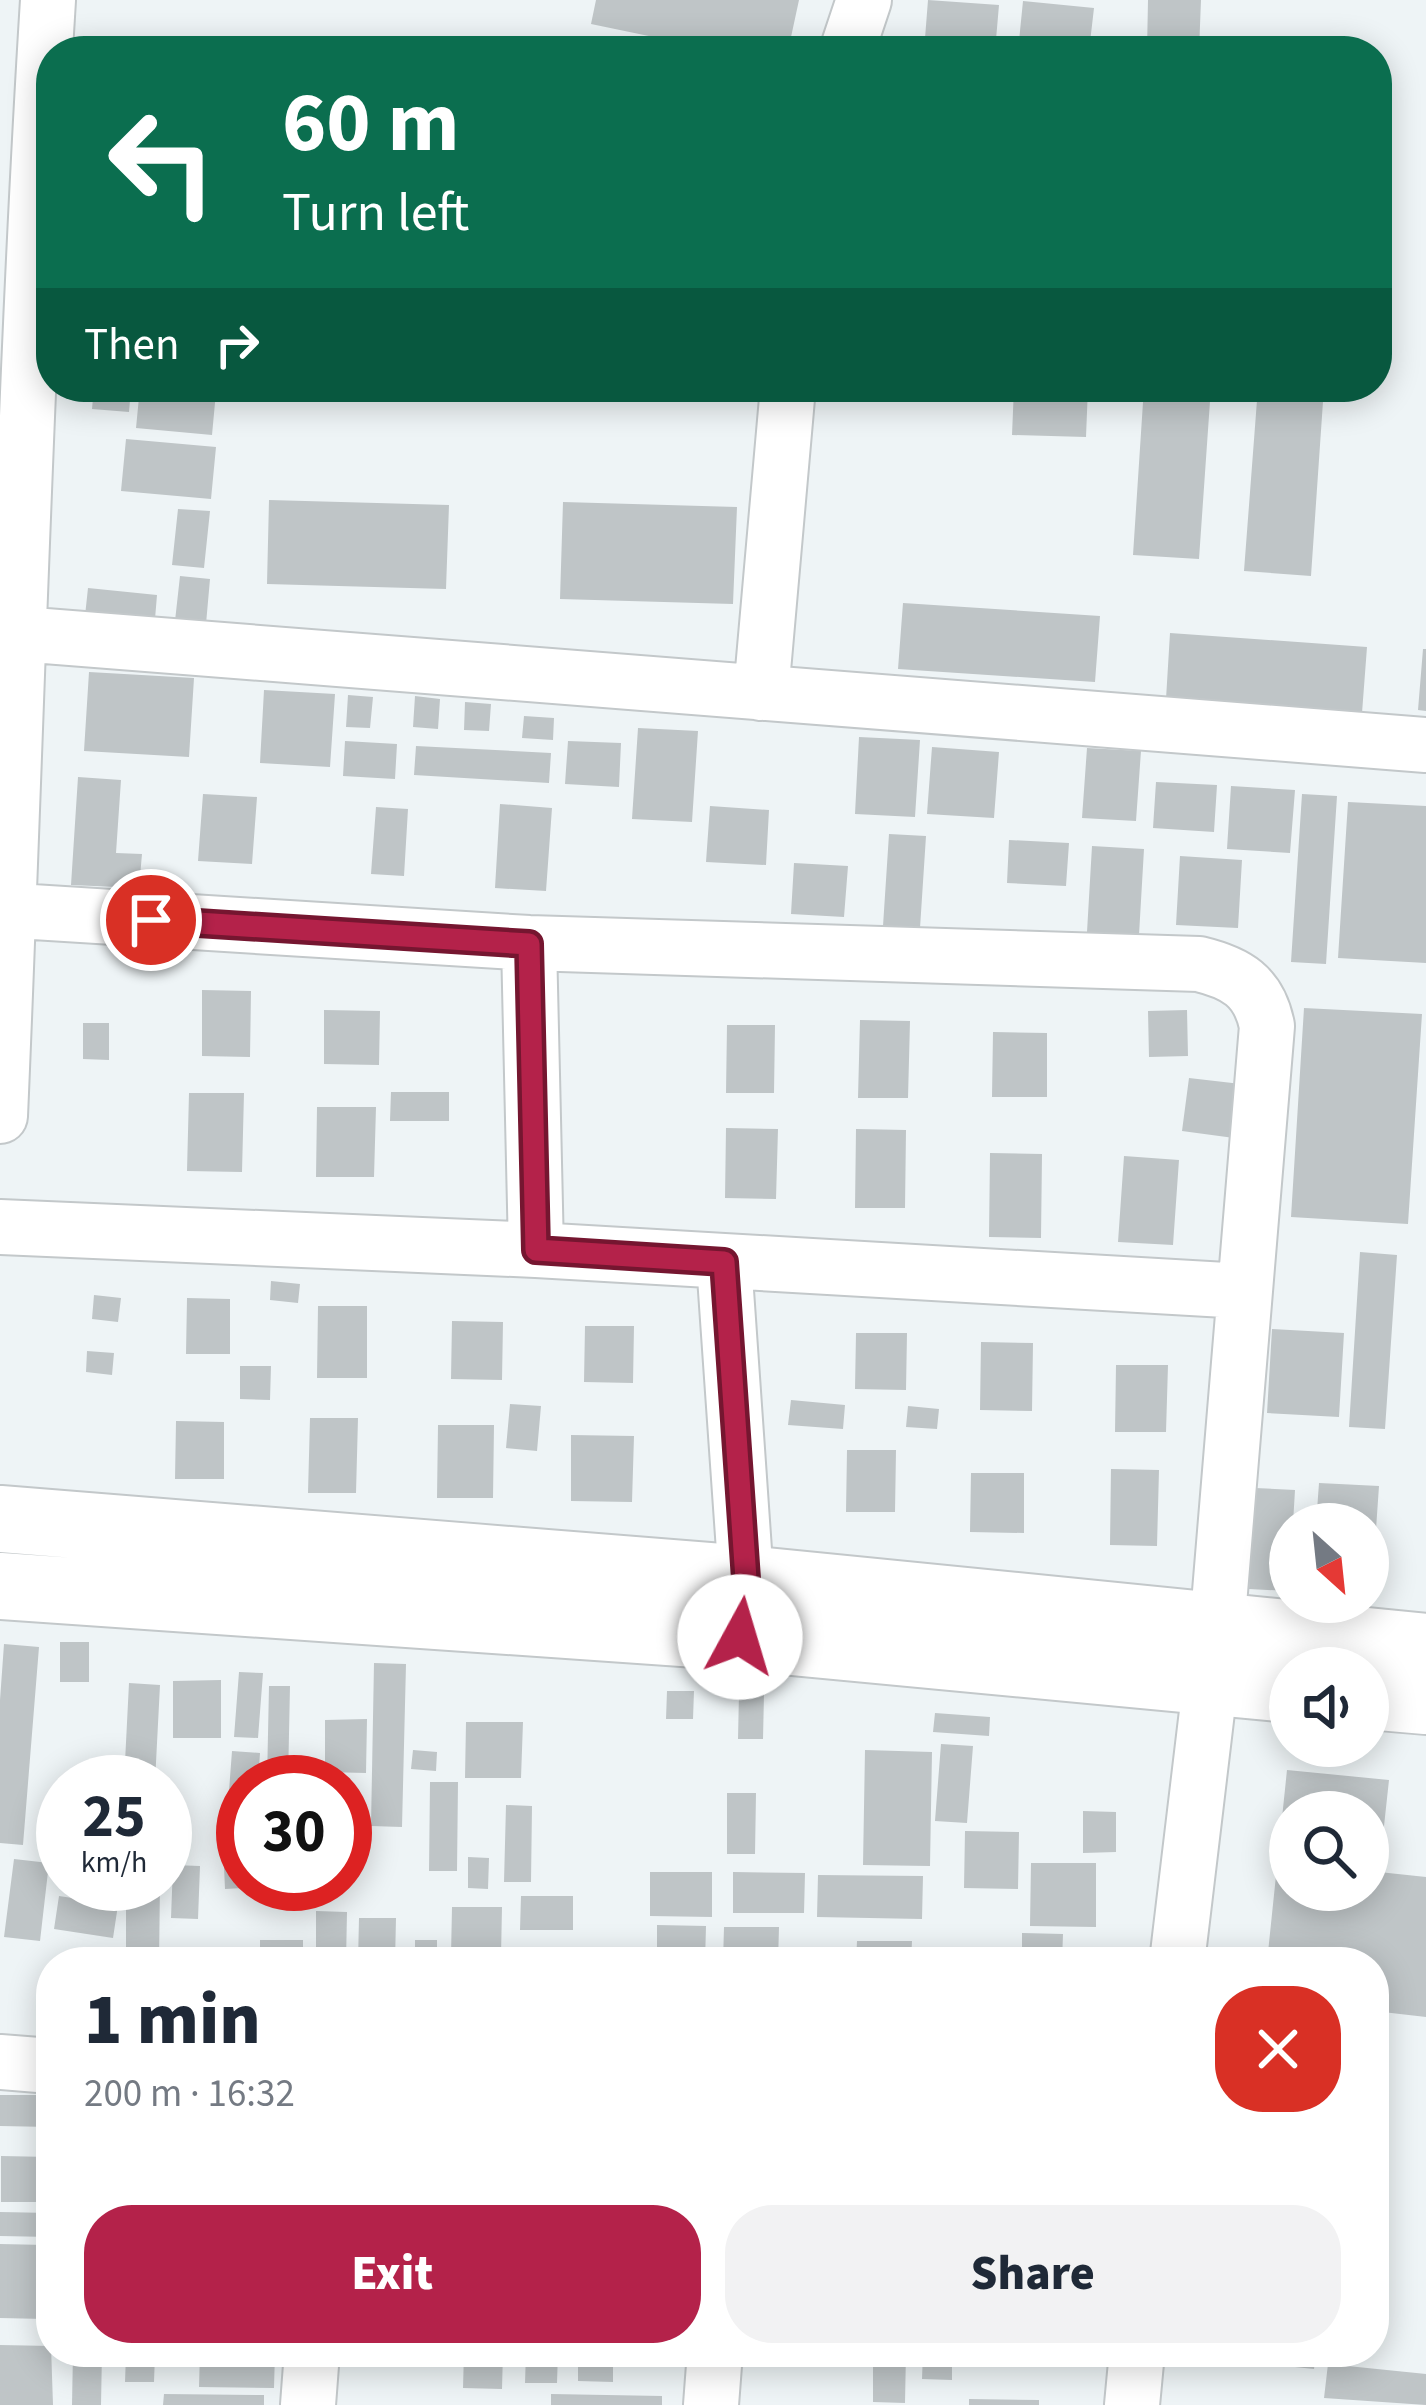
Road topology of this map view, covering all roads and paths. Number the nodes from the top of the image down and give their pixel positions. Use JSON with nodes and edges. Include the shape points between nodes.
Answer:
{"nodes":[{"id":1,"x":47,"y":0,"type":"edge"},
{"id":2,"x":864,"y":0,"type":"edge"},
{"id":3,"x":45,"y":36,"type":"edge"},
{"id":4,"x":852,"y":36,"type":"edge"},
{"id":5,"x":36,"y":182,"type":"edge"},
{"id":6,"x":787,"y":402,"type":"edge"},
{"id":7,"x":20,"y":634,"type":"junction"},
{"id":8,"x":761,"y":693,"type":"junction"},
{"id":9,"x":1426,"y":746,"type":"edge"},
{"id":10,"x":4,"y":910,"type":"edge"},
{"id":11,"x":529,"y":944,"type":"junction"},
{"id":12,"x":0,"y":1116,"type":"edge"},
{"id":13,"x":0,"y":1227,"type":"edge"},
{"id":14,"x":536,"y":1250,"type":"junction"},
{"id":15,"x":724,"y":1262,"type":"junction"},
{"id":16,"x":1243,"y":1291,"type":"junction"},
{"id":17,"x":0,"y":1519,"type":"edge"},
{"id":18,"x":0,"y":1586,"type":"edge"},
{"id":19,"x":743,"y":1608,"type":"junction"},
{"id":20,"x":1426,"y":1646,"type":"edge"},
{"id":21,"x":1214,"y":1654,"type":"junction"},
{"id":22,"x":1269,"y":1679,"type":"edge"},
{"id":23,"x":1389,"y":1698,"type":"edge"},
{"id":24,"x":1426,"y":1701,"type":"edge"},
{"id":25,"x":1179,"y":1947,"type":"edge"},
{"id":26,"x":0,"y":2062,"type":"edge"},
{"id":27,"x":36,"y":2065,"type":"edge"},
{"id":28,"x":311,"y":2367,"type":"edge"},
{"id":29,"x":714,"y":2367,"type":"edge"},
{"id":30,"x":1136,"y":2367,"type":"edge"},
{"id":31,"x":308,"y":2405,"type":"edge"},
{"id":32,"x":711,"y":2405,"type":"edge"},
{"id":33,"x":1132,"y":2405,"type":"edge"}],
"edges":[{"from":1,"to":3,"type":"street"},
{"from":2,"to":4,"type":"street"},
{"from":5,"to":7,"type":"street"},
{"from":6,"to":8,"type":"street"},
{"from":7,"to":8,"type":"street"},
{"from":7,"to":10,"type":"street"},
{"from":8,"to":9,"type":"street"},
{"from":10,"to":11,"type":"street"},
{"from":10,"to":12,"type":"street"},
{"from":11,"to":14,"type":"street"},
{"from":11,"to":16,"type":"street","via":[[1198,964],[1231,972],[1252,988],[1267,1026]]},
{"from":13,"to":14,"type":"street"},
{"from":14,"to":15,"type":"street"},
{"from":15,"to":16,"type":"street"},
{"from":15,"to":19,"type":"street"},
{"from":16,"to":21,"type":"street"},
{"from":17,"to":19,"type":"street"},
{"from":18,"to":19,"type":"street"},
{"from":19,"to":21,"type":"street"},
{"from":20,"to":21,"type":"street"},
{"from":21,"to":22,"type":"street"},
{"from":21,"to":25,"type":"street"},
{"from":23,"to":24,"type":"street"},
{"from":26,"to":27,"type":"street"},
{"from":28,"to":31,"type":"street"},
{"from":29,"to":32,"type":"street"},
{"from":30,"to":33,"type":"street"}]}
